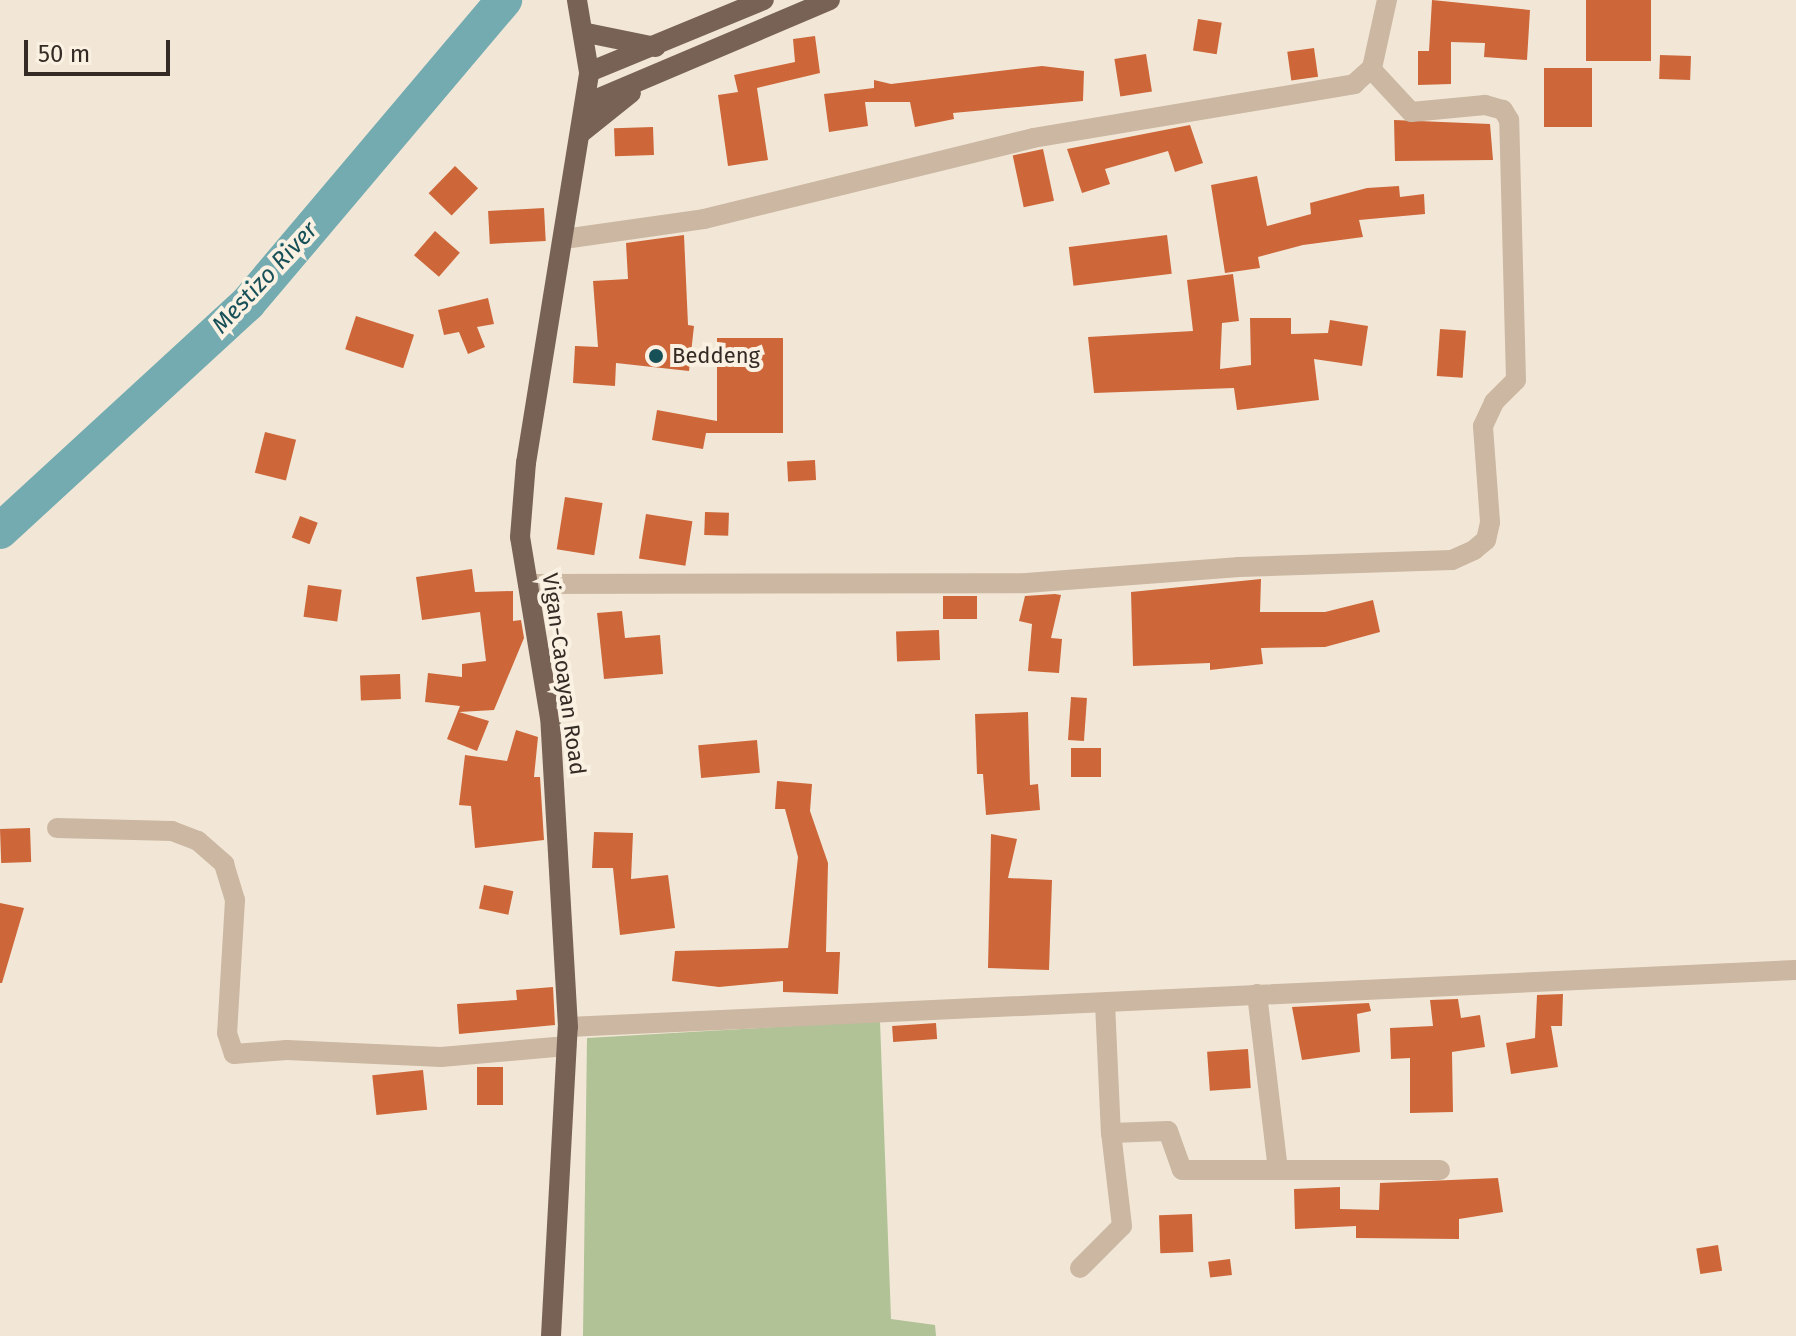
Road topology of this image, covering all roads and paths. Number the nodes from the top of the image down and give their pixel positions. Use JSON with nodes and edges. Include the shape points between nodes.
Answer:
{"nodes":[{"id":1,"x":577,"y":0,"type":"edge"},
{"id":2,"x":764,"y":0,"type":"edge"},
{"id":3,"x":830,"y":0,"type":"edge"},
{"id":4,"x":1387,"y":0,"type":"edge"},
{"id":5,"x":586,"y":28,"type":"junction"},
{"id":6,"x":656,"y":47,"type":"junction"},
{"id":7,"x":1371,"y":69,"type":"junction"},
{"id":8,"x":589,"y":72,"type":"junction"},
{"id":9,"x":653,"y":75,"type":"junction"},
{"id":10,"x":585,"y":104,"type":"junction"},
{"id":11,"x":581,"y":133,"type":"junction"},
{"id":12,"x":564,"y":239,"type":"junction"},
{"id":13,"x":528,"y":584,"type":"junction"},
{"id":14,"x":57,"y":828,"type":"dead end"},
{"id":15,"x":1796,"y":970,"type":"edge"},
{"id":16,"x":1257,"y":994,"type":"junction"},
{"id":17,"x":1105,"y":1003,"type":"junction"},
{"id":18,"x":567,"y":1037,"type":"junction"},
{"id":19,"x":1111,"y":1133,"type":"junction"},
{"id":20,"x":1278,"y":1169,"type":"junction"},
{"id":21,"x":1440,"y":1170,"type":"dead end"},
{"id":22,"x":1080,"y":1268,"type":"dead end"},
{"id":23,"x":551,"y":1336,"type":"edge"}],
"edges":[{"from":1,"to":5,"type":"main road","name":"Vigan-Caoayan Road"},
{"from":2,"to":6,"type":"main road"},
{"from":3,"to":9,"type":"main road"},
{"from":4,"to":7,"type":"street"},
{"from":5,"to":6,"type":"main road"},
{"from":5,"to":8,"type":"main road","name":"Vigan-Caoayan Road"},
{"from":6,"to":8,"type":"main road"},
{"from":7,"to":12,"type":"street","via":[[1341,88],[1033,138],[704,219]]},
{"from":7,"to":13,"type":"street","via":[[1411,112],[1485,105],[1503,110],[1509,120],[1516,380],[1494,402],[1483,426],[1490,522],[1486,540],[1474,550],[1452,560],[1239,567],[1026,583]]},
{"from":8,"to":10,"type":"main road","name":"Vigan-Caoayan Road"},
{"from":9,"to":10,"type":"main road"},
{"from":9,"to":11,"type":"main road"},
{"from":10,"to":11,"type":"main road","name":"Vigan-Caoayan Road"},
{"from":11,"to":12,"type":"main road","name":"Vigan-Caoayan Road"},
{"from":12,"to":13,"type":"main road","name":"Vigan-Caoayan Road","via":[[522,497],[520,537]]},
{"from":13,"to":18,"type":"main road","name":"Vigan-Caoayan Road","via":[[550,718]]},
{"from":14,"to":18,"type":"street","via":[[172,831],[198,841],[224,864],[235,900],[227,1033],[234,1054],[287,1050],[441,1057]]},
{"from":15,"to":16,"type":"street"},
{"from":16,"to":17,"type":"street"},
{"from":16,"to":20,"type":"street"},
{"from":17,"to":18,"type":"street"},
{"from":17,"to":19,"type":"street"},
{"from":18,"to":23,"type":"main road","name":"Vigan-Caoayan Road"},
{"from":19,"to":20,"type":"street","via":[[1168,1131],[1179,1168],[1187,1172]]},
{"from":19,"to":22,"type":"street","via":[[1123,1219]]},
{"from":20,"to":21,"type":"street"}]}
